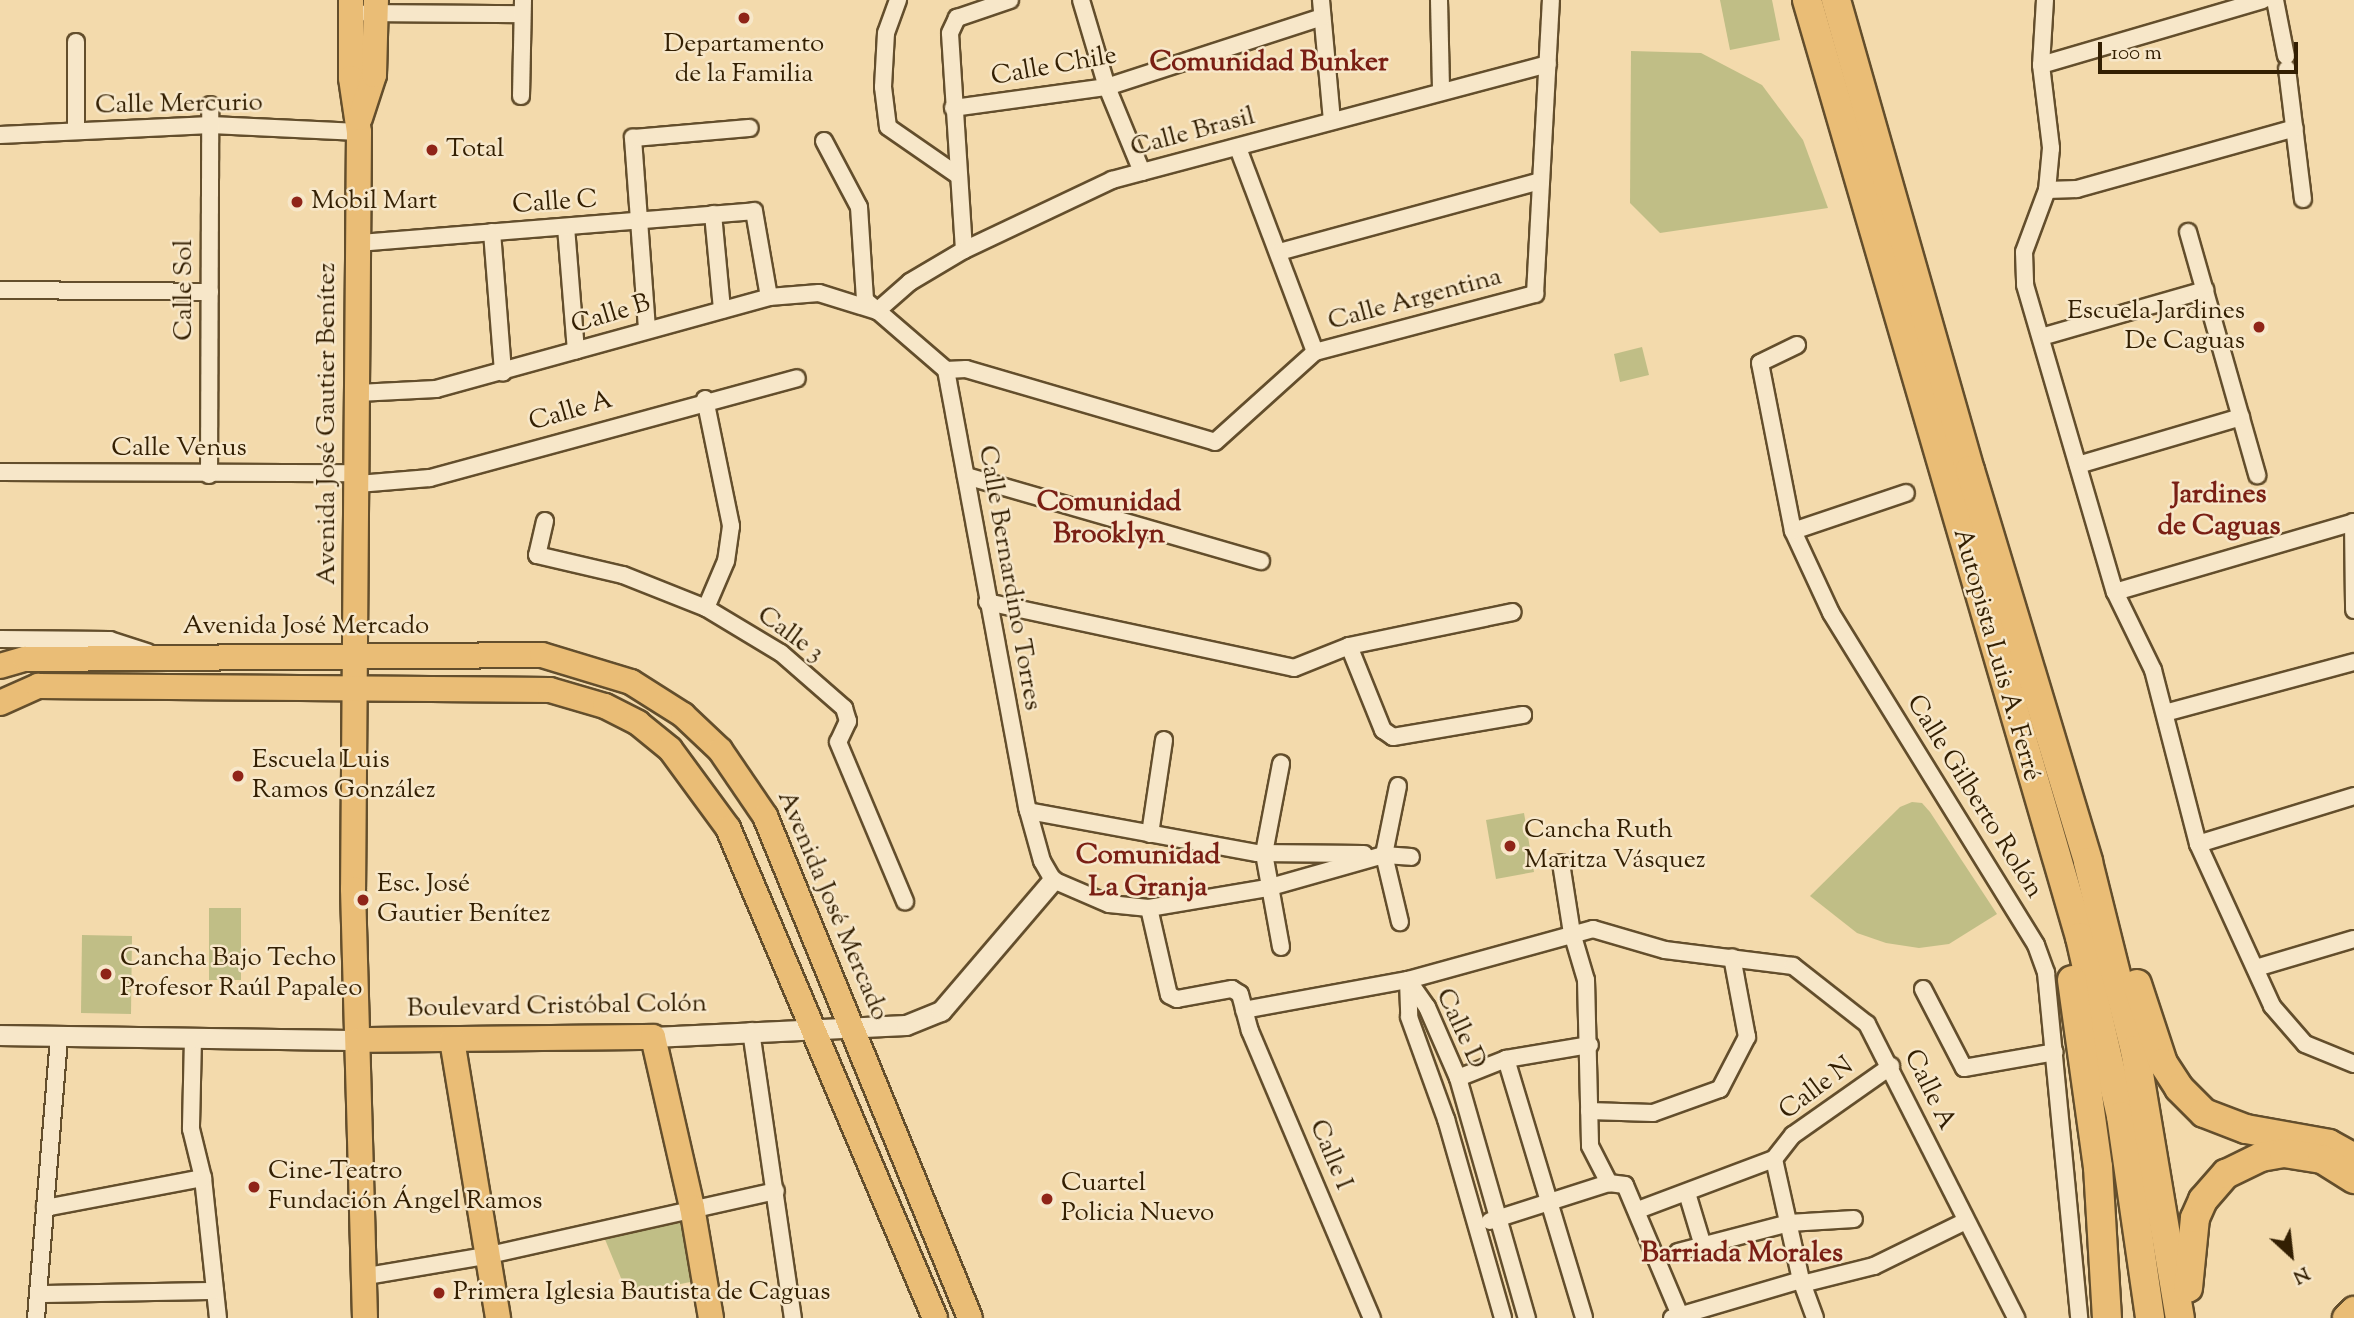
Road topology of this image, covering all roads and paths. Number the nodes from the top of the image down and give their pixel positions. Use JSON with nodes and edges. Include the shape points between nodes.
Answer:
{"nodes":[{"id":1,"x":898,"y":0,"type":"edge"},
{"id":2,"x":1010,"y":0,"type":"edge"},
{"id":3,"x":1081,"y":0,"type":"edge"},
{"id":4,"x":1321,"y":0,"type":"edge"},
{"id":5,"x":1439,"y":0,"type":"edge"},
{"id":6,"x":1551,"y":0,"type":"edge"},
{"id":7,"x":1807,"y":0,"type":"edge"},
{"id":8,"x":1836,"y":0,"type":"edge"},
{"id":9,"x":2045,"y":0,"type":"edge"},
{"id":10,"x":2263,"y":0,"type":"edge"},
{"id":11,"x":2275,"y":0,"type":"edge"},
{"id":12,"x":350,"y":7,"type":"edge"},
{"id":13,"x":376,"y":7,"type":"edge"},
{"id":14,"x":523,"y":7,"type":"edge"},
{"id":15,"x":1322,"y":17,"type":"junction"},
{"id":16,"x":76,"y":42,"type":"dead end"},
{"id":17,"x":1548,"y":64,"type":"junction"},
{"id":18,"x":2041,"y":65,"type":"junction"},
{"id":19,"x":1107,"y":87,"type":"junction"},
{"id":20,"x":1441,"y":91,"type":"junction"},
{"id":21,"x":521,"y":96,"type":"dead end"},
{"id":22,"x":210,"y":105,"type":"dead end"},
{"id":23,"x":953,"y":108,"type":"junction"},
{"id":24,"x":1332,"y":121,"type":"junction"},
{"id":25,"x":211,"y":125,"type":"junction"},
{"id":26,"x":359,"y":125,"type":"junction"},
{"id":27,"x":750,"y":128,"type":"dead end"},
{"id":28,"x":2295,"y":128,"type":"junction"},
{"id":29,"x":76,"y":131,"type":"junction"},
{"id":30,"x":0,"y":135,"type":"edge"},
{"id":31,"x":824,"y":141,"type":"dead end"},
{"id":32,"x":1238,"y":148,"type":"junction"},
{"id":33,"x":1142,"y":172,"type":"junction"},
{"id":34,"x":956,"y":174,"type":"junction"},
{"id":35,"x":1541,"y":181,"type":"junction"},
{"id":36,"x":2047,"y":190,"type":"junction"},
{"id":37,"x":2303,"y":199,"type":"dead end"},
{"id":38,"x":713,"y":214,"type":"junction"},
{"id":39,"x":639,"y":221,"type":"junction"},
{"id":40,"x":566,"y":227,"type":"junction"},
{"id":41,"x":492,"y":232,"type":"junction"},
{"id":42,"x":2188,"y":232,"type":"dead end"},
{"id":43,"x":359,"y":243,"type":"junction"},
{"id":44,"x":964,"y":250,"type":"junction"},
{"id":45,"x":1279,"y":253,"type":"junction"},
{"id":46,"x":0,"y":290,"type":"edge"},
{"id":47,"x":2205,"y":290,"type":"junction"},
{"id":48,"x":210,"y":292,"type":"junction"},
{"id":49,"x":769,"y":298,"type":"junction"},
{"id":50,"x":722,"y":310,"type":"junction"},
{"id":51,"x":877,"y":311,"type":"junction"},
{"id":52,"x":647,"y":330,"type":"junction"},
{"id":53,"x":2041,"y":337,"type":"junction"},
{"id":54,"x":1797,"y":345,"type":"dead end"},
{"id":55,"x":576,"y":351,"type":"junction"},
{"id":56,"x":1315,"y":352,"type":"junction"},
{"id":57,"x":946,"y":370,"type":"junction"},
{"id":58,"x":503,"y":373,"type":"junction"},
{"id":59,"x":797,"y":378,"type":"dead end"},
{"id":60,"x":358,"y":393,"type":"junction"},
{"id":61,"x":705,"y":399,"type":"junction"},
{"id":62,"x":2241,"y":417,"type":"junction"},
{"id":63,"x":2078,"y":465,"type":"junction"},
{"id":64,"x":0,"y":472,"type":"edge"},
{"id":65,"x":209,"y":475,"type":"junction"},
{"id":66,"x":2258,"y":475,"type":"dead end"},
{"id":67,"x":965,"y":476,"type":"junction"},
{"id":68,"x":358,"y":478,"type":"junction"},
{"id":69,"x":1906,"y":493,"type":"dead end"},
{"id":70,"x":545,"y":521,"type":"dead end"},
{"id":71,"x":2354,"y":522,"type":"edge"},
{"id":72,"x":1793,"y":531,"type":"junction"},
{"id":73,"x":1261,"y":561,"type":"dead end"},
{"id":74,"x":2115,"y":592,"type":"junction"},
{"id":75,"x":987,"y":602,"type":"junction"},
{"id":76,"x":706,"y":608,"type":"junction"},
{"id":77,"x":2354,"y":610,"type":"edge"},
{"id":78,"x":1513,"y":612,"type":"dead end"},
{"id":79,"x":0,"y":639,"type":"edge"},
{"id":80,"x":1349,"y":646,"type":"junction"},
{"id":81,"x":357,"y":656,"type":"junction"},
{"id":82,"x":167,"y":658,"type":"junction"},
{"id":83,"x":2354,"y":662,"type":"edge"},
{"id":84,"x":0,"y":666,"type":"edge"},
{"id":85,"x":357,"y":687,"type":"junction"},
{"id":86,"x":0,"y":703,"type":"edge"},
{"id":87,"x":2165,"y":713,"type":"junction"},
{"id":88,"x":1523,"y":715,"type":"dead end"},
{"id":89,"x":1164,"y":740,"type":"dead end"},
{"id":90,"x":1281,"y":764,"type":"dead end"},
{"id":91,"x":1398,"y":786,"type":"dead end"},
{"id":92,"x":2354,"y":796,"type":"edge"},
{"id":93,"x":1028,"y":811,"type":"junction"},
{"id":94,"x":2044,"y":819,"type":"junction"},
{"id":95,"x":1150,"y":834,"type":"junction"},
{"id":96,"x":2198,"y":844,"type":"junction"},
{"id":97,"x":1264,"y":853,"type":"junction"},
{"id":98,"x":1384,"y":855,"type":"junction"},
{"id":99,"x":1411,"y":857,"type":"dead end"},
{"id":100,"x":2088,"y":862,"type":"junction"},
{"id":101,"x":1561,"y":863,"type":"dead end"},
{"id":102,"x":1053,"y":880,"type":"junction"},
{"id":103,"x":1267,"y":888,"type":"junction"},
{"id":104,"x":905,"y":901,"type":"dead end"},
{"id":105,"x":1149,"y":908,"type":"junction"},
{"id":106,"x":1400,"y":922,"type":"dead end"},
{"id":107,"x":1572,"y":933,"type":"junction"},
{"id":108,"x":2354,"y":939,"type":"edge"},
{"id":109,"x":1281,"y":947,"type":"dead end"},
{"id":110,"x":1732,"y":957,"type":"junction"},
{"id":111,"x":2256,"y":968,"type":"junction"},
{"id":112,"x":1408,"y":980,"type":"junction"},
{"id":113,"x":1923,"y":989,"type":"dead end"},
{"id":114,"x":1244,"y":1010,"type":"junction"},
{"id":115,"x":852,"y":1029,"type":"junction"},
{"id":116,"x":751,"y":1031,"type":"junction"},
{"id":117,"x":813,"y":1031,"type":"junction"},
{"id":118,"x":0,"y":1035,"type":"edge"},
{"id":119,"x":59,"y":1036,"type":"junction"},
{"id":120,"x":653,"y":1037,"type":"junction"},
{"id":121,"x":193,"y":1038,"type":"junction"},
{"id":122,"x":358,"y":1040,"type":"junction"},
{"id":123,"x":452,"y":1040,"type":"junction"},
{"id":124,"x":1590,"y":1045,"type":"junction"},
{"id":125,"x":2055,"y":1052,"type":"junction"},
{"id":126,"x":1506,"y":1059,"type":"junction"},
{"id":127,"x":2354,"y":1065,"type":"edge"},
{"id":128,"x":1891,"y":1066,"type":"junction"},
{"id":129,"x":1458,"y":1077,"type":"junction"},
{"id":130,"x":1589,"y":1111,"type":"junction"},
{"id":131,"x":2354,"y":1158,"type":"edge"},
{"id":132,"x":1774,"y":1159,"type":"junction"},
{"id":133,"x":203,"y":1178,"type":"junction"},
{"id":134,"x":2354,"y":1179,"type":"edge"},
{"id":135,"x":1609,"y":1184,"type":"junction"},
{"id":136,"x":776,"y":1191,"type":"junction"},
{"id":137,"x":1688,"y":1193,"type":"junction"},
{"id":138,"x":1547,"y":1201,"type":"junction"},
{"id":139,"x":692,"y":1207,"type":"junction"},
{"id":140,"x":45,"y":1208,"type":"junction"},
{"id":141,"x":1638,"y":1210,"type":"junction"},
{"id":142,"x":1497,"y":1218,"type":"junction"},
{"id":143,"x":1854,"y":1219,"type":"dead end"},
{"id":144,"x":1966,"y":1221,"type":"junction"},
{"id":145,"x":1789,"y":1223,"type":"junction"},
{"id":146,"x":1477,"y":1225,"type":"junction"},
{"id":147,"x":1703,"y":1246,"type":"junction"},
{"id":148,"x":1678,"y":1252,"type":"dead end"},
{"id":149,"x":485,"y":1256,"type":"junction"},
{"id":150,"x":361,"y":1277,"type":"junction"},
{"id":151,"x":1802,"y":1282,"type":"junction"},
{"id":152,"x":215,"y":1291,"type":"junction"},
{"id":153,"x":39,"y":1294,"type":"junction"},
{"id":154,"x":2354,"y":1311,"type":"edge"},
{"id":155,"x":1676,"y":1316,"type":"edge"},
{"id":156,"x":36,"y":1318,"type":"edge"},
{"id":157,"x":218,"y":1318,"type":"edge"},
{"id":158,"x":365,"y":1318,"type":"edge"},
{"id":159,"x":498,"y":1318,"type":"edge"},
{"id":160,"x":710,"y":1318,"type":"edge"},
{"id":161,"x":793,"y":1318,"type":"edge"},
{"id":162,"x":935,"y":1318,"type":"edge"},
{"id":163,"x":970,"y":1318,"type":"edge"},
{"id":164,"x":1372,"y":1318,"type":"edge"},
{"id":165,"x":1503,"y":1318,"type":"edge"},
{"id":166,"x":1527,"y":1318,"type":"edge"},
{"id":167,"x":1584,"y":1318,"type":"edge"},
{"id":168,"x":1815,"y":1318,"type":"edge"},
{"id":169,"x":2017,"y":1318,"type":"edge"},
{"id":170,"x":2079,"y":1318,"type":"edge"},
{"id":171,"x":2107,"y":1318,"type":"edge"},
{"id":172,"x":2150,"y":1318,"type":"edge"},
{"id":173,"x":2181,"y":1318,"type":"edge"},
{"id":174,"x":2347,"y":1318,"type":"edge"}],
"edges":[{"from":1,"to":34,"type":"street","via":[[886,33],[883,87],[888,127]]},
{"from":2,"to":23,"type":"street","via":[[957,18],[950,33]]},
{"from":3,"to":19,"type":"street"},
{"from":4,"to":15,"type":"street"},
{"from":5,"to":20,"type":"street"},
{"from":6,"to":17,"type":"street"},
{"from":7,"to":94,"type":"highway","name":"Autopista Luis A. Ferré"},
{"from":8,"to":100,"type":"highway","name":"Autopista Luis A. Ferré"},
{"from":9,"to":18,"type":"street"},
{"from":10,"to":18,"type":"street"},
{"from":11,"to":28,"type":"street"},
{"from":12,"to":13,"type":"street"},
{"from":12,"to":26,"type":"main road","name":"Avenida José Gautier Benítez","via":[[351,78]]},
{"from":13,"to":14,"type":"street"},
{"from":13,"to":26,"type":"main road","name":"Avenida José Gautier Benítez","via":[[374,75]]},
{"from":14,"to":21,"type":"street"},
{"from":15,"to":19,"type":"street","name":"Calle Chile"},
{"from":15,"to":24,"type":"street"},
{"from":16,"to":29,"type":"street"},
{"from":17,"to":20,"type":"street","name":"Calle Brasil"},
{"from":17,"to":35,"type":"street"},
{"from":18,"to":36,"type":"street","via":[[2051,148]]},
{"from":19,"to":23,"type":"street","name":"Calle Chile"},
{"from":19,"to":33,"type":"street"},
{"from":20,"to":24,"type":"street","name":"Calle Brasil"},
{"from":22,"to":25,"type":"street","name":"Calle Sol"},
{"from":23,"to":34,"type":"street"},
{"from":24,"to":32,"type":"street","name":"Calle Brasil"},
{"from":25,"to":26,"type":"street","name":"Calle Mercurio"},
{"from":25,"to":29,"type":"street","name":"Calle Mercurio"},
{"from":25,"to":48,"type":"street","name":"Calle Sol"},
{"from":26,"to":43,"type":"main road","name":"Avenida José Gautier Benítez"},
{"from":27,"to":39,"type":"street","via":[[633,138]]},
{"from":28,"to":36,"type":"street","via":[[2077,189]]},
{"from":28,"to":37,"type":"street"},
{"from":29,"to":30,"type":"street","name":"Calle Mercurio"},
{"from":31,"to":51,"type":"street","via":[[859,206],[865,300]]},
{"from":32,"to":33,"type":"street","name":"Calle Brasil"},
{"from":32,"to":45,"type":"street"},
{"from":33,"to":44,"type":"street","name":"Calle Brasil","via":[[1112,180]]},
{"from":34,"to":44,"type":"street"},
{"from":35,"to":45,"type":"street"},
{"from":35,"to":56,"type":"street","name":"Calle Argentina","via":[[1535,294]]},
{"from":36,"to":53,"type":"street","via":[[2024,252],[2025,285]]},
{"from":38,"to":39,"type":"street","name":"Calle C"},
{"from":38,"to":49,"type":"street","name":"Calle C","via":[[754,211]]},
{"from":38,"to":50,"type":"street"},
{"from":39,"to":40,"type":"street","name":"Calle C"},
{"from":39,"to":52,"type":"street"},
{"from":40,"to":41,"type":"street","name":"Calle C"},
{"from":40,"to":55,"type":"street"},
{"from":41,"to":43,"type":"street","name":"Calle C"},
{"from":41,"to":58,"type":"street"},
{"from":42,"to":47,"type":"street"},
{"from":43,"to":60,"type":"main road","name":"Avenida José Gautier Benítez"},
{"from":44,"to":51,"type":"street","name":"Calle Brasil","via":[[910,282]]},
{"from":45,"to":56,"type":"street"},
{"from":46,"to":48,"type":"street"},
{"from":47,"to":53,"type":"street"},
{"from":47,"to":62,"type":"street"},
{"from":48,"to":65,"type":"street","name":"Calle Sol"},
{"from":49,"to":50,"type":"street","name":"Calle B"},
{"from":49,"to":51,"type":"street","name":"Calle B","via":[[819,293]]},
{"from":50,"to":52,"type":"street","name":"Calle B"},
{"from":51,"to":57,"type":"street"},
{"from":52,"to":55,"type":"street","name":"Calle B"},
{"from":53,"to":63,"type":"street"},
{"from":54,"to":72,"type":"street","name":"Calle Gilberto Rolón","via":[[1759,363]]},
{"from":55,"to":58,"type":"street","name":"Calle B"},
{"from":56,"to":57,"type":"street","name":"Calle Argentina","via":[[1215,442],[966,369]]},
{"from":57,"to":67,"type":"street","name":"Calle Bernardino Torres"},
{"from":58,"to":60,"type":"street","name":"Calle B","via":[[436,389]]},
{"from":59,"to":61,"type":"street","name":"Calle A"},
{"from":60,"to":68,"type":"main road","name":"Avenida José Gautier Benítez"},
{"from":61,"to":68,"type":"street","name":"Calle A","via":[[430,478]]},
{"from":61,"to":76,"type":"street","via":[[731,526],[726,561]]},
{"from":62,"to":63,"type":"street"},
{"from":62,"to":66,"type":"street"},
{"from":63,"to":74,"type":"street"},
{"from":64,"to":65,"type":"street","name":"Calle Venus"},
{"from":65,"to":68,"type":"street","name":"Calle Venus"},
{"from":67,"to":73,"type":"street"},
{"from":67,"to":75,"type":"street","name":"Calle Bernardino Torres"},
{"from":68,"to":81,"type":"main road","name":"Avenida José Gautier Benítez"},
{"from":69,"to":72,"type":"street"},
{"from":70,"to":76,"type":"street","name":"Calle 3","via":[[537,555],[623,575]]},
{"from":71,"to":74,"type":"street"},
{"from":71,"to":77,"type":"street"},
{"from":72,"to":125,"type":"street","name":"Calle Gilberto Rolón","via":[[1831,613],[2036,945],[2051,1000]]},
{"from":74,"to":87,"type":"street","via":[[2153,670]]},
{"from":75,"to":80,"type":"street","via":[[1294,668]]},
{"from":75,"to":93,"type":"street","name":"Calle Bernardino Torres"},
{"from":76,"to":104,"type":"street","name":"Calle 3","via":[[781,653],[844,708],[848,720],[838,743]]},
{"from":78,"to":80,"type":"street"},
{"from":79,"to":82,"type":"street","via":[[110,640]]},
{"from":80,"to":88,"type":"street","via":[[1383,730],[1393,737]]},
{"from":81,"to":82,"type":"main road","name":"Avenida José Mercado"},
{"from":81,"to":85,"type":"main road","name":"Avenida José Gautier Benítez"},
{"from":81,"to":115,"type":"main road","name":"Avenida José Mercado","via":[[542,655],[631,682],[683,715],[720,750],[765,816]]},
{"from":82,"to":84,"type":"main road","name":"Avenida José Mercado","via":[[25,659]]},
{"from":83,"to":87,"type":"street"},
{"from":85,"to":86,"type":"main road","via":[[38,685]]},
{"from":85,"to":117,"type":"main road","via":[[550,690],[605,706],[638,723],[670,749],[728,828]]},
{"from":85,"to":122,"type":"main road","name":"Avenida José Gautier Benítez","via":[[353,889]]},
{"from":87,"to":96,"type":"street"},
{"from":89,"to":95,"type":"street"},
{"from":90,"to":97,"type":"street"},
{"from":91,"to":98,"type":"street"},
{"from":92,"to":96,"type":"street"},
{"from":93,"to":95,"type":"street"},
{"from":93,"to":102,"type":"street","name":"Calle Bernardino Torres","via":[[1042,861]]},
{"from":94,"to":171,"type":"highway","via":[[2084,1047],[2098,1167]]},
{"from":94,"to":172,"type":"highway","name":"Autopista Luis A. Ferré","via":[[2105,1039],[2135,1198]]},
{"from":95,"to":97,"type":"street"},
{"from":96,"to":111,"type":"street"},
{"from":97,"to":98,"type":"street"},
{"from":97,"to":103,"type":"street"},
{"from":98,"to":99,"type":"street"},
{"from":98,"to":103,"type":"street"},
{"from":98,"to":106,"type":"street"},
{"from":100,"to":131,"type":"highway","via":[[2117,917],[2156,1045],[2179,1088],[2204,1113],[2222,1122],[2321,1142]]},
{"from":100,"to":173,"type":"highway","name":"Autopista Luis A. Ferré","via":[[2136,1050]]},
{"from":101,"to":107,"type":"street"},
{"from":102,"to":105,"type":"street","via":[[1109,904]]},
{"from":102,"to":115,"type":"street","name":"Boulevard Cristóbal Colón","via":[[941,1011],[906,1025]]},
{"from":103,"to":105,"type":"street"},
{"from":103,"to":109,"type":"street"},
{"from":105,"to":114,"type":"street","via":[[1169,995],[1177,999],[1231,989],[1240,993]]},
{"from":107,"to":110,"type":"street","name":"Calle A","via":[[1592,929],[1665,950]]},
{"from":107,"to":112,"type":"street","name":"Calle A"},
{"from":107,"to":124,"type":"street","via":[[1586,979]]},
{"from":108,"to":111,"type":"street"},
{"from":110,"to":128,"type":"street","name":"Calle A","via":[[1793,966],[1867,1024]]},
{"from":110,"to":130,"type":"street","via":[[1747,1037],[1720,1089],[1653,1114]]},
{"from":111,"to":127,"type":"street","via":[[2272,1006],[2305,1044]]},
{"from":112,"to":114,"type":"street","name":"Calle A"},
{"from":112,"to":129,"type":"street","name":"Calle D","via":[[1427,1007]]},
{"from":112,"to":146,"type":"street","name":"Calle D","via":[[1409,1017]]},
{"from":113,"to":125,"type":"street","via":[[1964,1068]]},
{"from":114,"to":164,"type":"street","name":"Calle I"},
{"from":115,"to":117,"type":"street","name":"Boulevard Cristóbal Colón"},
{"from":115,"to":163,"type":"main road","name":"Avenida José Mercado"},
{"from":116,"to":117,"type":"street","name":"Boulevard Cristóbal Colón"},
{"from":116,"to":120,"type":"street","name":"Boulevard Cristóbal Colón"},
{"from":116,"to":136,"type":"street"},
{"from":117,"to":162,"type":"main road"},
{"from":118,"to":119,"type":"street","name":"Boulevard Cristóbal Colón"},
{"from":119,"to":121,"type":"street","name":"Boulevard Cristóbal Colón"},
{"from":119,"to":140,"type":"street"},
{"from":120,"to":123,"type":"main road","name":"Boulevard Cristóbal Colón"},
{"from":120,"to":139,"type":"main road"},
{"from":121,"to":122,"type":"street","name":"Boulevard Cristóbal Colón"},
{"from":121,"to":133,"type":"street","via":[[191,1129]]},
{"from":122,"to":123,"type":"main road","name":"Boulevard Cristóbal Colón"},
{"from":122,"to":150,"type":"main road","name":"Avenida José Gautier Benítez"},
{"from":123,"to":149,"type":"main road"},
{"from":124,"to":126,"type":"street"},
{"from":124,"to":130,"type":"street"},
{"from":125,"to":170,"type":"street","name":"Calle Gilberto Rolón"},
{"from":126,"to":129,"type":"street"},
{"from":126,"to":138,"type":"street"},
{"from":128,"to":132,"type":"street","name":"Calle N","via":[[1793,1135]]},
{"from":128,"to":144,"type":"street","name":"Calle A"},
{"from":129,"to":142,"type":"street","name":"Calle D"},
{"from":130,"to":135,"type":"street","via":[[1590,1146]]},
{"from":132,"to":137,"type":"street"},
{"from":132,"to":145,"type":"street","name":"Calle N"},
{"from":133,"to":140,"type":"street"},
{"from":133,"to":152,"type":"street"},
{"from":134,"to":173,"type":"highway","via":[[2322,1159],[2284,1153],[2261,1157],[2226,1174],[2203,1200],[2195,1218]]},
{"from":135,"to":138,"type":"street"},
{"from":135,"to":141,"type":"street","via":[[1625,1185]]},
{"from":136,"to":139,"type":"street"},
{"from":136,"to":161,"type":"street"},
{"from":137,"to":141,"type":"street"},
{"from":137,"to":147,"type":"street"},
{"from":138,"to":142,"type":"street"},
{"from":138,"to":167,"type":"street"},
{"from":139,"to":149,"type":"street"},
{"from":139,"to":160,"type":"main road"},
{"from":140,"to":153,"type":"street"},
{"from":141,"to":155,"type":"street"},
{"from":142,"to":146,"type":"street"},
{"from":142,"to":166,"type":"street","name":"Calle D"},
{"from":143,"to":145,"type":"street"},
{"from":144,"to":151,"type":"street","via":[[1874,1266]]},
{"from":144,"to":169,"type":"street","name":"Calle A"},
{"from":145,"to":147,"type":"street"},
{"from":145,"to":151,"type":"street","name":"Calle N"},
{"from":146,"to":165,"type":"street","name":"Calle D"},
{"from":147,"to":148,"type":"street"},
{"from":149,"to":150,"type":"street"},
{"from":149,"to":159,"type":"main road"},
{"from":150,"to":158,"type":"main road","name":"Avenida José Gautier Benítez"},
{"from":151,"to":155,"type":"street"},
{"from":151,"to":168,"type":"street","name":"Calle N"},
{"from":152,"to":153,"type":"street"},
{"from":152,"to":157,"type":"street"},
{"from":153,"to":156,"type":"street"},
{"from":154,"to":174,"type":"highway"}]}
